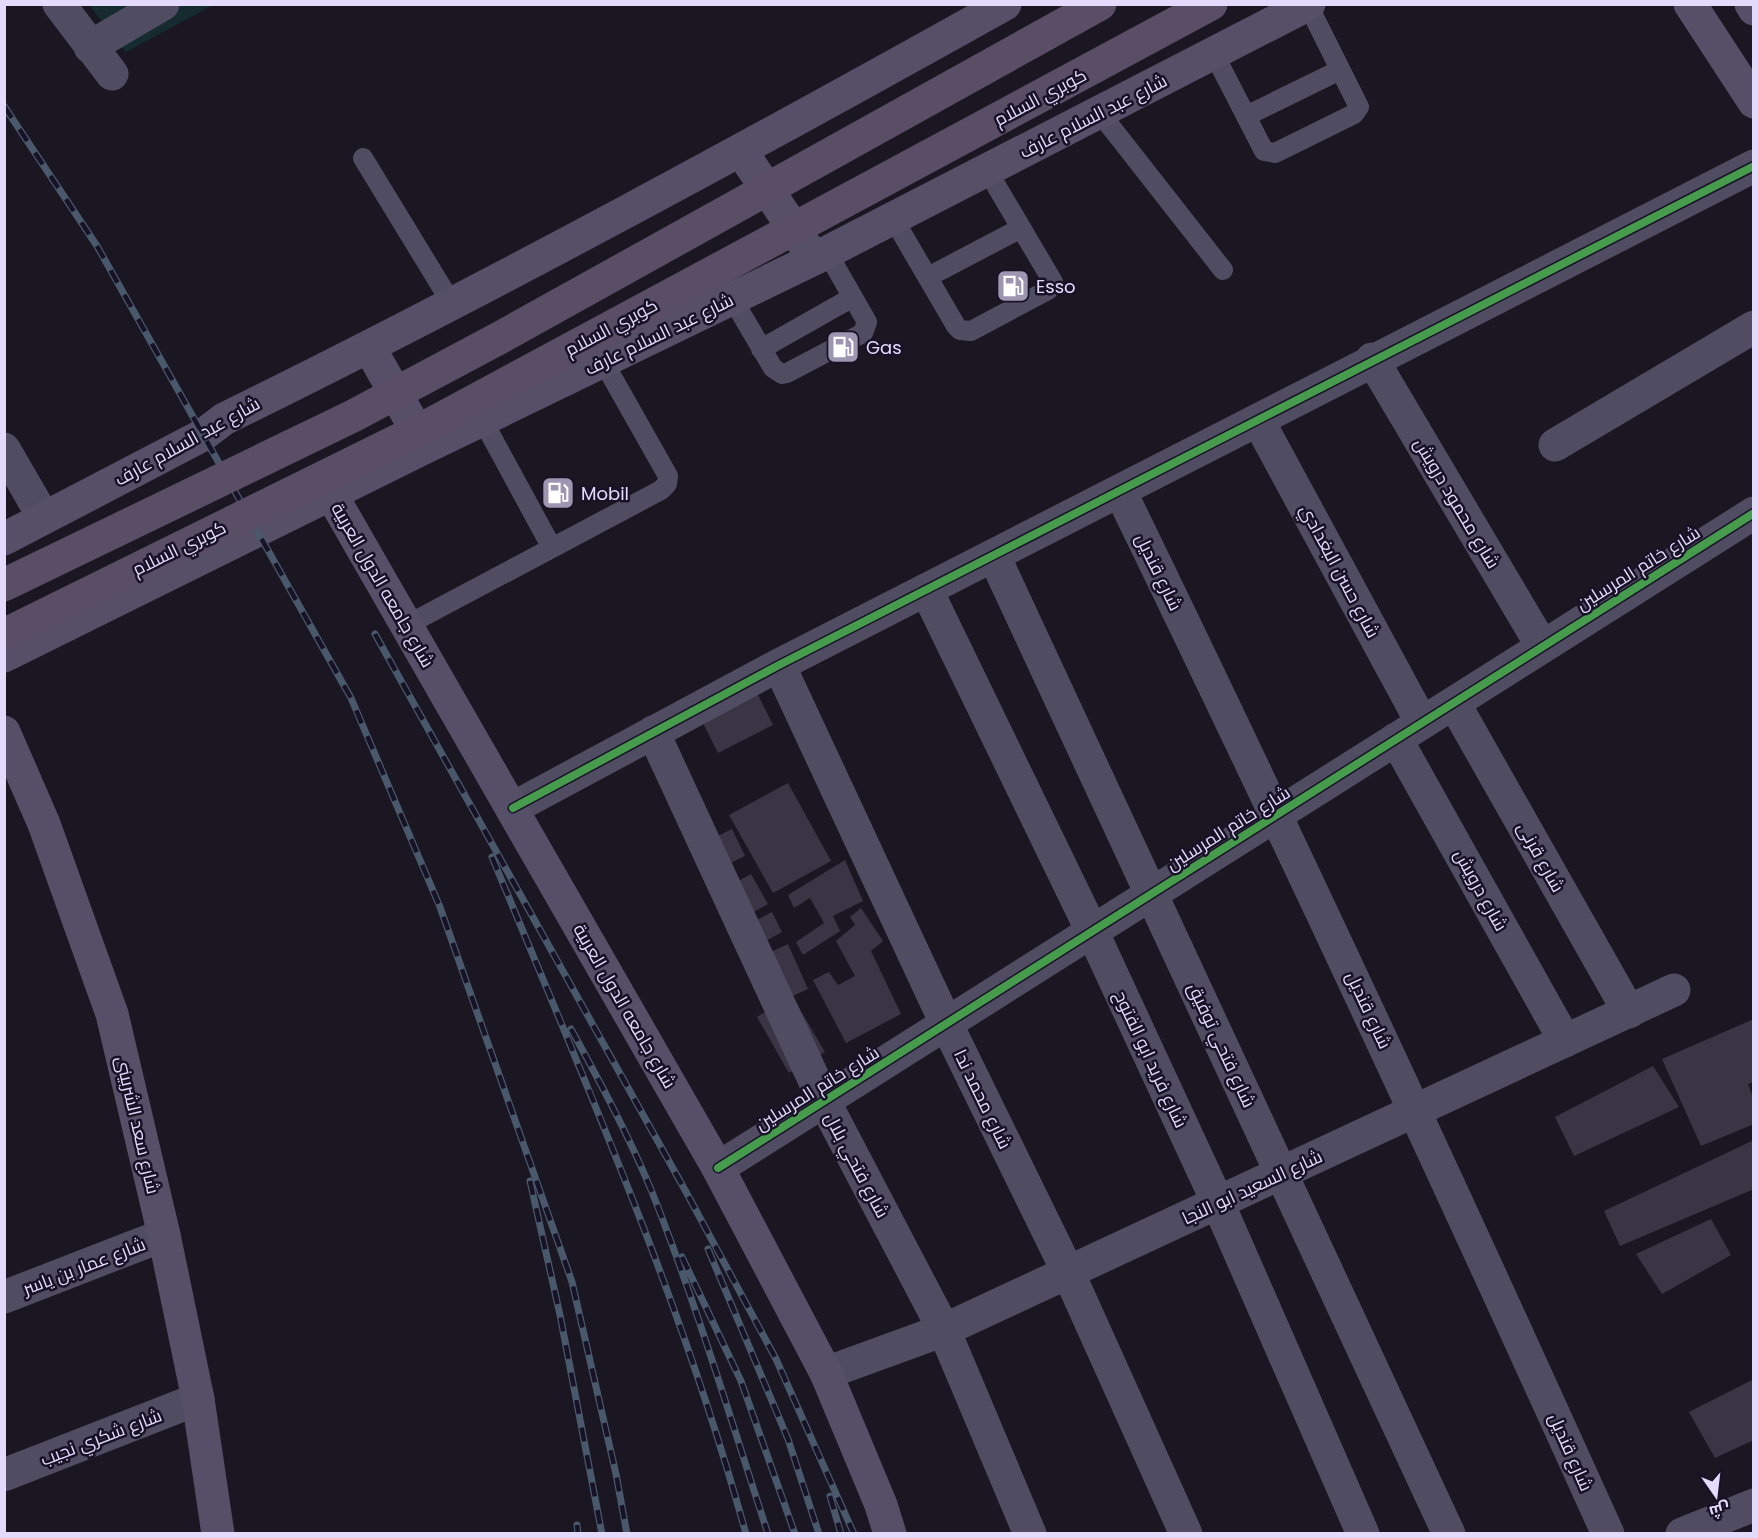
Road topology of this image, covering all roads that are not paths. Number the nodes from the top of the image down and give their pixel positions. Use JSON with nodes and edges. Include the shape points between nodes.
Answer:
{"nodes":[{"id":1,"x":59,"y":4,"type":"edge"},
{"id":2,"x":163,"y":4,"type":"edge"},
{"id":3,"x":1005,"y":4,"type":"edge"},
{"id":4,"x":1100,"y":4,"type":"edge"},
{"id":5,"x":1211,"y":4,"type":"edge"},
{"id":6,"x":1690,"y":4,"type":"edge"},
{"id":7,"x":1750,"y":4,"type":"edge"},
{"id":8,"x":1308,"y":5,"type":"edge"},
{"id":9,"x":1754,"y":9,"type":"edge"},
{"id":10,"x":90,"y":47,"type":"junction"},
{"id":11,"x":1214,"y":54,"type":"junction"},
{"id":12,"x":1340,"y":70,"type":"junction"},
{"id":13,"x":112,"y":74,"type":"dead end"},
{"id":14,"x":1754,"y":102,"type":"edge"},
{"id":15,"x":1100,"y":113,"type":"junction"},
{"id":16,"x":1246,"y":116,"type":"junction"},
{"id":17,"x":741,"y":151,"type":"junction"},
{"id":18,"x":363,"y":158,"type":"dead end"},
{"id":19,"x":1754,"y":166,"type":"edge"},
{"id":20,"x":987,"y":170,"type":"junction"},
{"id":21,"x":893,"y":218,"type":"junction"},
{"id":22,"x":1021,"y":228,"type":"junction"},
{"id":23,"x":821,"y":255,"type":"junction"},
{"id":24,"x":1223,"y":270,"type":"dead end"},
{"id":25,"x":928,"y":277,"type":"junction"},
{"id":26,"x":854,"y":297,"type":"junction"},
{"id":27,"x":732,"y":298,"type":"junction"},
{"id":28,"x":452,"y":304,"type":"junction"},
{"id":29,"x":1754,"y":327,"type":"edge"},
{"id":30,"x":369,"y":347,"type":"junction"},
{"id":31,"x":761,"y":348,"type":"junction"},
{"id":32,"x":1372,"y":359,"type":"junction"},
{"id":33,"x":603,"y":361,"type":"junction"},
{"id":34,"x":482,"y":419,"type":"junction"},
{"id":35,"x":1258,"y":420,"type":"junction"},
{"id":36,"x":1555,"y":445,"type":"dead end"},
{"id":37,"x":426,"y":447,"type":"junction"},
{"id":38,"x":4,"y":449,"type":"edge"},
{"id":39,"x":1120,"y":491,"type":"junction"},
{"id":40,"x":331,"y":494,"type":"junction"},
{"id":41,"x":1754,"y":513,"type":"edge"},
{"id":42,"x":44,"y":518,"type":"junction"},
{"id":43,"x":4,"y":538,"type":"edge"},
{"id":44,"x":552,"y":548,"type":"junction"},
{"id":45,"x":994,"y":556,"type":"junction"},
{"id":46,"x":4,"y":585,"type":"edge"},
{"id":47,"x":927,"y":591,"type":"junction"},
{"id":48,"x":407,"y":625,"type":"junction"},
{"id":49,"x":4,"y":635,"type":"edge"},
{"id":50,"x":1542,"y":646,"type":"junction"},
{"id":51,"x":4,"y":656,"type":"edge"},
{"id":52,"x":779,"y":665,"type":"junction"},
{"id":53,"x":1454,"y":703,"type":"junction"},
{"id":54,"x":1409,"y":731,"type":"junction"},
{"id":55,"x":4,"y":732,"type":"edge"},
{"id":56,"x":653,"y":732,"type":"junction"},
{"id":57,"x":513,"y":808,"type":"junction"},
{"id":58,"x":1277,"y":814,"type":"junction"},
{"id":59,"x":1152,"y":893,"type":"junction"},
{"id":60,"x":1092,"y":931,"type":"junction"},
{"id":61,"x":1674,"y":990,"type":"dead end"},
{"id":62,"x":1629,"y":1012,"type":"junction"},
{"id":63,"x":946,"y":1023,"type":"junction"},
{"id":64,"x":1565,"y":1041,"type":"junction"},
{"id":65,"x":824,"y":1101,"type":"junction"},
{"id":66,"x":1416,"y":1111,"type":"junction"},
{"id":67,"x":718,"y":1168,"type":"junction"},
{"id":68,"x":1281,"y":1173,"type":"junction"},
{"id":69,"x":1218,"y":1203,"type":"junction"},
{"id":70,"x":164,"y":1235,"type":"junction"},
{"id":71,"x":1068,"y":1272,"type":"junction"},
{"id":72,"x":4,"y":1297,"type":"edge"},
{"id":73,"x":944,"y":1330,"type":"junction"},
{"id":74,"x":826,"y":1373,"type":"junction"},
{"id":75,"x":198,"y":1399,"type":"junction"},
{"id":76,"x":4,"y":1475,"type":"edge"},
{"id":77,"x":1754,"y":1505,"type":"edge"},
{"id":78,"x":218,"y":1533,"type":"edge"},
{"id":79,"x":890,"y":1533,"type":"edge"},
{"id":80,"x":1029,"y":1533,"type":"edge"},
{"id":81,"x":1186,"y":1533,"type":"edge"},
{"id":82,"x":1363,"y":1533,"type":"edge"},
{"id":83,"x":1449,"y":1533,"type":"edge"},
{"id":84,"x":1608,"y":1533,"type":"edge"},
{"id":85,"x":1682,"y":1533,"type":"edge"}],
"edges":[{"from":1,"to":10,"type":"street"},
{"from":2,"to":10,"type":"street"},
{"from":3,"to":17,"type":"main road","name":"شارع عبد السلام عارف"},
{"from":4,"to":46,"type":"main road","bridge":true,"via":[[353,416]]},
{"from":5,"to":49,"type":"main road","name":"كوبري السلام","bridge":true,"via":[[431,424]]},
{"from":6,"to":14,"type":"main road"},
{"from":7,"to":9,"type":"main road"},
{"from":8,"to":11,"type":"main road","name":"شارع عبد السلام عارف"},
{"from":8,"to":12,"type":"lane"},
{"from":10,"to":13,"type":"street"},
{"from":11,"to":15,"type":"main road","name":"شارع عبد السلام عارف"},
{"from":11,"to":16,"type":"lane"},
{"from":12,"to":16,"type":"lane"},
{"from":12,"to":16,"type":"lane","via":[[1359,107],[1354,114],[1270,154],[1261,147]]},
{"from":15,"to":20,"type":"main road","name":"شارع عبد السلام عارف"},
{"from":15,"to":24,"type":"lane"},
{"from":17,"to":23,"type":"main road"},
{"from":17,"to":28,"type":"main road","name":"شارع عبد السلام عارف"},
{"from":18,"to":28,"type":"lane"},
{"from":19,"to":32,"type":"street"},
{"from":20,"to":21,"type":"main road","name":"شارع عبد السلام عارف"},
{"from":20,"to":22,"type":"lane"},
{"from":21,"to":23,"type":"main road","name":"شارع عبد السلام عارف"},
{"from":21,"to":25,"type":"lane"},
{"from":22,"to":25,"type":"lane"},
{"from":22,"to":25,"type":"lane","via":[[1053,282],[1052,287],[971,331],[956,326]]},
{"from":23,"to":26,"type":"lane"},
{"from":23,"to":27,"type":"main road","name":"شارع عبد السلام عارف"},
{"from":26,"to":31,"type":"lane"},
{"from":26,"to":31,"type":"lane","via":[[867,322],[863,333],[782,374],[773,368]]},
{"from":27,"to":31,"type":"lane"},
{"from":27,"to":33,"type":"main road","name":"شارع عبد السلام عارف"},
{"from":28,"to":30,"type":"main road","name":"شارع عبد السلام عارف"},
{"from":29,"to":36,"type":"street"},
{"from":30,"to":37,"type":"main road"},
{"from":30,"to":42,"type":"main road","name":"شارع عبد السلام عارف","via":[[224,419],[202,435]]},
{"from":32,"to":35,"type":"street"},
{"from":32,"to":50,"type":"street","name":"شارع محمود درويش"},
{"from":33,"to":34,"type":"main road","name":"شارع عبد السلام عارف"},
{"from":33,"to":44,"type":"lane","via":[[668,477],[667,484]]},
{"from":34,"to":37,"type":"main road","name":"شارع عبد السلام عارف"},
{"from":34,"to":44,"type":"lane"},
{"from":35,"to":39,"type":"street"},
{"from":35,"to":54,"type":"street","name":"شارع حسن البغدادي"},
{"from":37,"to":40,"type":"main road","name":"شارع عبد السلام عارف"},
{"from":38,"to":42,"type":"street"},
{"from":39,"to":45,"type":"street"},
{"from":39,"to":58,"type":"street","name":"شارع قنديل"},
{"from":40,"to":48,"type":"main road","name":"شارع جامعه الدول العربية"},
{"from":40,"to":51,"type":"main road","name":"شارع عبد السلام عارف"},
{"from":41,"to":50,"type":"street","name":"شارع خاتم المرسلين"},
{"from":42,"to":43,"type":"main road","name":"شارع عبد السلام عارف"},
{"from":44,"to":48,"type":"lane"},
{"from":45,"to":47,"type":"street"},
{"from":45,"to":59,"type":"street","name":"شارع فتحي توفيق"},
{"from":47,"to":52,"type":"street"},
{"from":47,"to":60,"type":"street","name":"شارع فريد ابو الفتوح"},
{"from":48,"to":57,"type":"main road","name":"شارع جامعه الدول العربية"},
{"from":50,"to":53,"type":"street","name":"شارع خاتم المرسلين"},
{"from":52,"to":56,"type":"street"},
{"from":52,"to":63,"type":"street","name":"شارع محمد ندا"},
{"from":53,"to":54,"type":"street","name":"شارع خاتم المرسلين"},
{"from":53,"to":62,"type":"street","name":"شارع قرنى"},
{"from":54,"to":58,"type":"street","name":"شارع خاتم المرسلين"},
{"from":54,"to":64,"type":"street","name":"شارع درويش"},
{"from":55,"to":70,"type":"main road","name":"شارع سعد الشربينى","via":[[44,824],[112,1014]]},
{"from":56,"to":57,"type":"street"},
{"from":56,"to":65,"type":"street","name":"شارع فتحي بلال"},
{"from":57,"to":67,"type":"main road","name":"شارع جامعه الدول العربية"},
{"from":58,"to":59,"type":"street","name":"شارع خاتم المرسلين"},
{"from":58,"to":66,"type":"street","name":"شارع قنديل"},
{"from":59,"to":60,"type":"street","name":"شارع خاتم المرسلين"},
{"from":59,"to":68,"type":"street","name":"شارع فتحي توفيق"},
{"from":60,"to":63,"type":"street","name":"شارع خاتم المرسلين"},
{"from":60,"to":69,"type":"street","name":"شارع فريد ابو الفتوح"},
{"from":61,"to":62,"type":"street","name":"شارع السعيد ابو النجا"},
{"from":62,"to":64,"type":"street","name":"شارع السعيد ابو النجا"},
{"from":63,"to":65,"type":"street","name":"شارع خاتم المرسلين"},
{"from":63,"to":71,"type":"street","name":"شارع محمد ندا"},
{"from":64,"to":66,"type":"street","name":"شارع السعيد ابو النجا"},
{"from":65,"to":67,"type":"street","name":"شارع خاتم المرسلين"},
{"from":65,"to":73,"type":"street","name":"شارع فتحي بلال"},
{"from":66,"to":68,"type":"street","name":"شارع السعيد ابو النجا"},
{"from":66,"to":84,"type":"street","name":"شارع قنديل"},
{"from":67,"to":74,"type":"main road","name":"شارع جامعه الدول العربية"},
{"from":68,"to":69,"type":"street","name":"شارع السعيد ابو النجا"},
{"from":68,"to":83,"type":"street","name":"شارع فتحي توفيق"},
{"from":69,"to":71,"type":"street","name":"شارع السعيد ابو النجا"},
{"from":69,"to":82,"type":"street","name":"شارع فريد ابو الفتوح"},
{"from":70,"to":72,"type":"street","name":"شارع عمار بن ياسر"},
{"from":70,"to":75,"type":"main road","name":"شارع سعد الشربينى"},
{"from":71,"to":73,"type":"street","name":"شارع السعيد ابو النجا"},
{"from":71,"to":81,"type":"street","name":"شارع محمد ندا"},
{"from":73,"to":74,"type":"street","name":"شارع السعيد ابو النجا"},
{"from":73,"to":80,"type":"street","name":"شارع فتحي بلال"},
{"from":74,"to":79,"type":"main road","name":"شارع جامعه الدول العربية"},
{"from":75,"to":76,"type":"street","name":"شارع شكري نجيب"},
{"from":75,"to":78,"type":"main road","name":"شارع سعد الشربينى"},
{"from":77,"to":85,"type":"street"}]}
